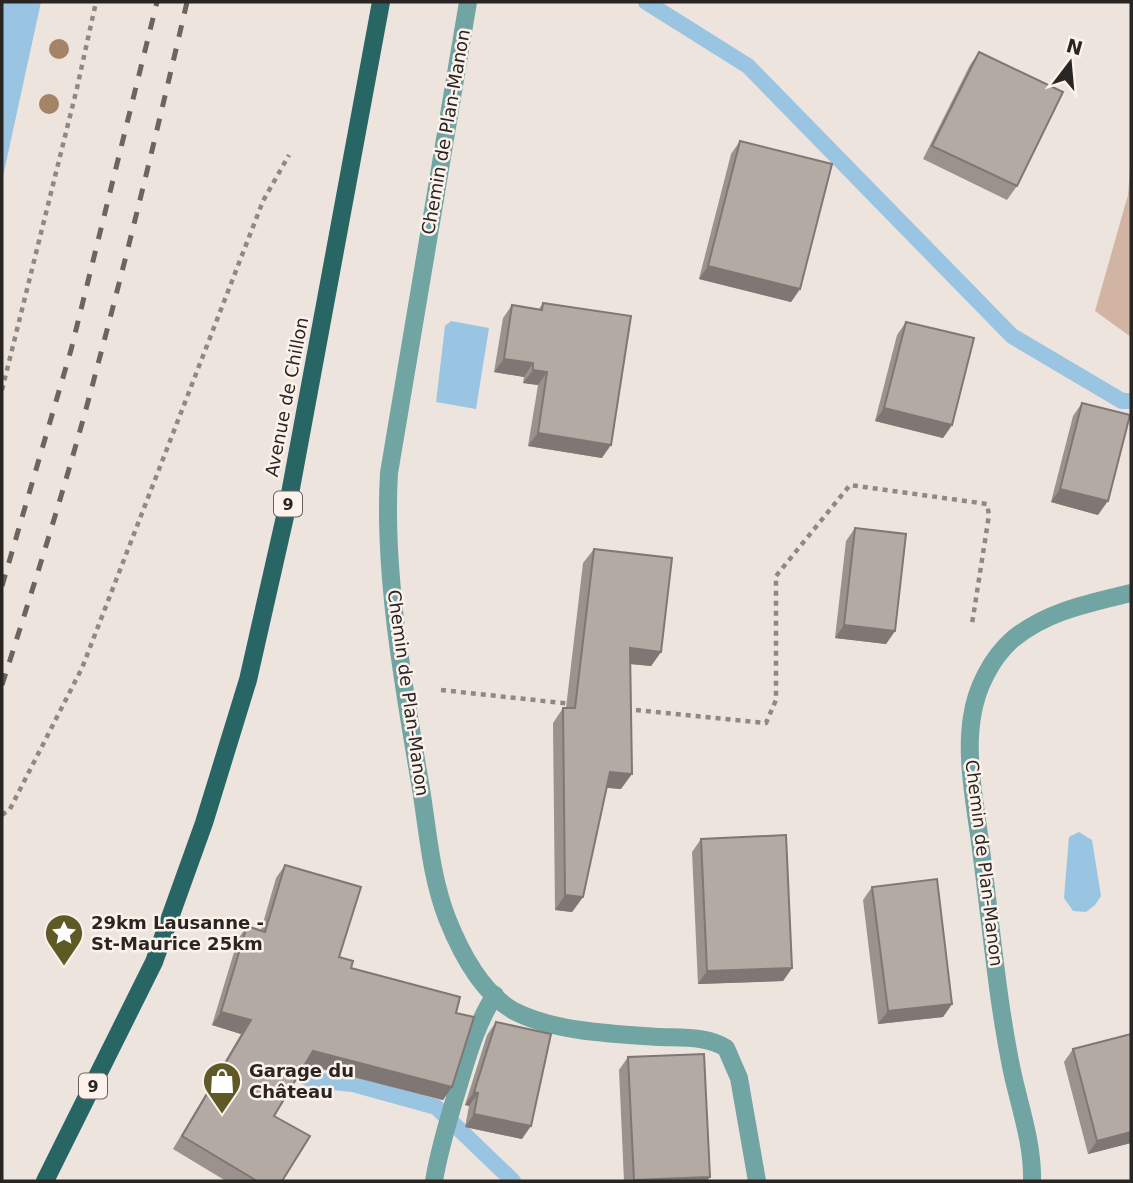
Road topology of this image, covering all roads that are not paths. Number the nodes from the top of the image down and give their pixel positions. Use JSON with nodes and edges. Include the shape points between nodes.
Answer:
{"nodes":[{"id":1,"x":381,"y":2,"type":"edge"},
{"id":2,"x":468,"y":2,"type":"edge"},
{"id":3,"x":1131,"y":593,"type":"edge"},
{"id":4,"x":495,"y":995,"type":"junction"},
{"id":5,"x":45,"y":1181,"type":"edge"},
{"id":6,"x":434,"y":1181,"type":"edge"},
{"id":7,"x":757,"y":1181,"type":"edge"},
{"id":8,"x":1032,"y":1181,"type":"edge"}],
"edges":[{"from":1,"to":5,"type":"main road","name":"Avenue de Chillon","number":"9","via":[[289,499],[248,680],[204,823],[154,961]]},
{"from":2,"to":4,"type":"street","name":"Chemin de Plan-Manon","via":[[389,473],[389,554],[431,863],[460,948]]},
{"from":3,"to":8,"type":"street","name":"Chemin de Plan-Manon","via":[[1067,609],[1012,640],[979,688],[972,718],[969,753],[1004,1017],[1031,1154]]},
{"from":4,"to":6,"type":"street","via":[[479,1024],[459,1084]]},
{"from":4,"to":7,"type":"street","name":"Chemin de Plan-Manon","via":[[514,1011],[550,1023],[611,1034],[708,1040],[726,1048],[739,1078]]}]}
